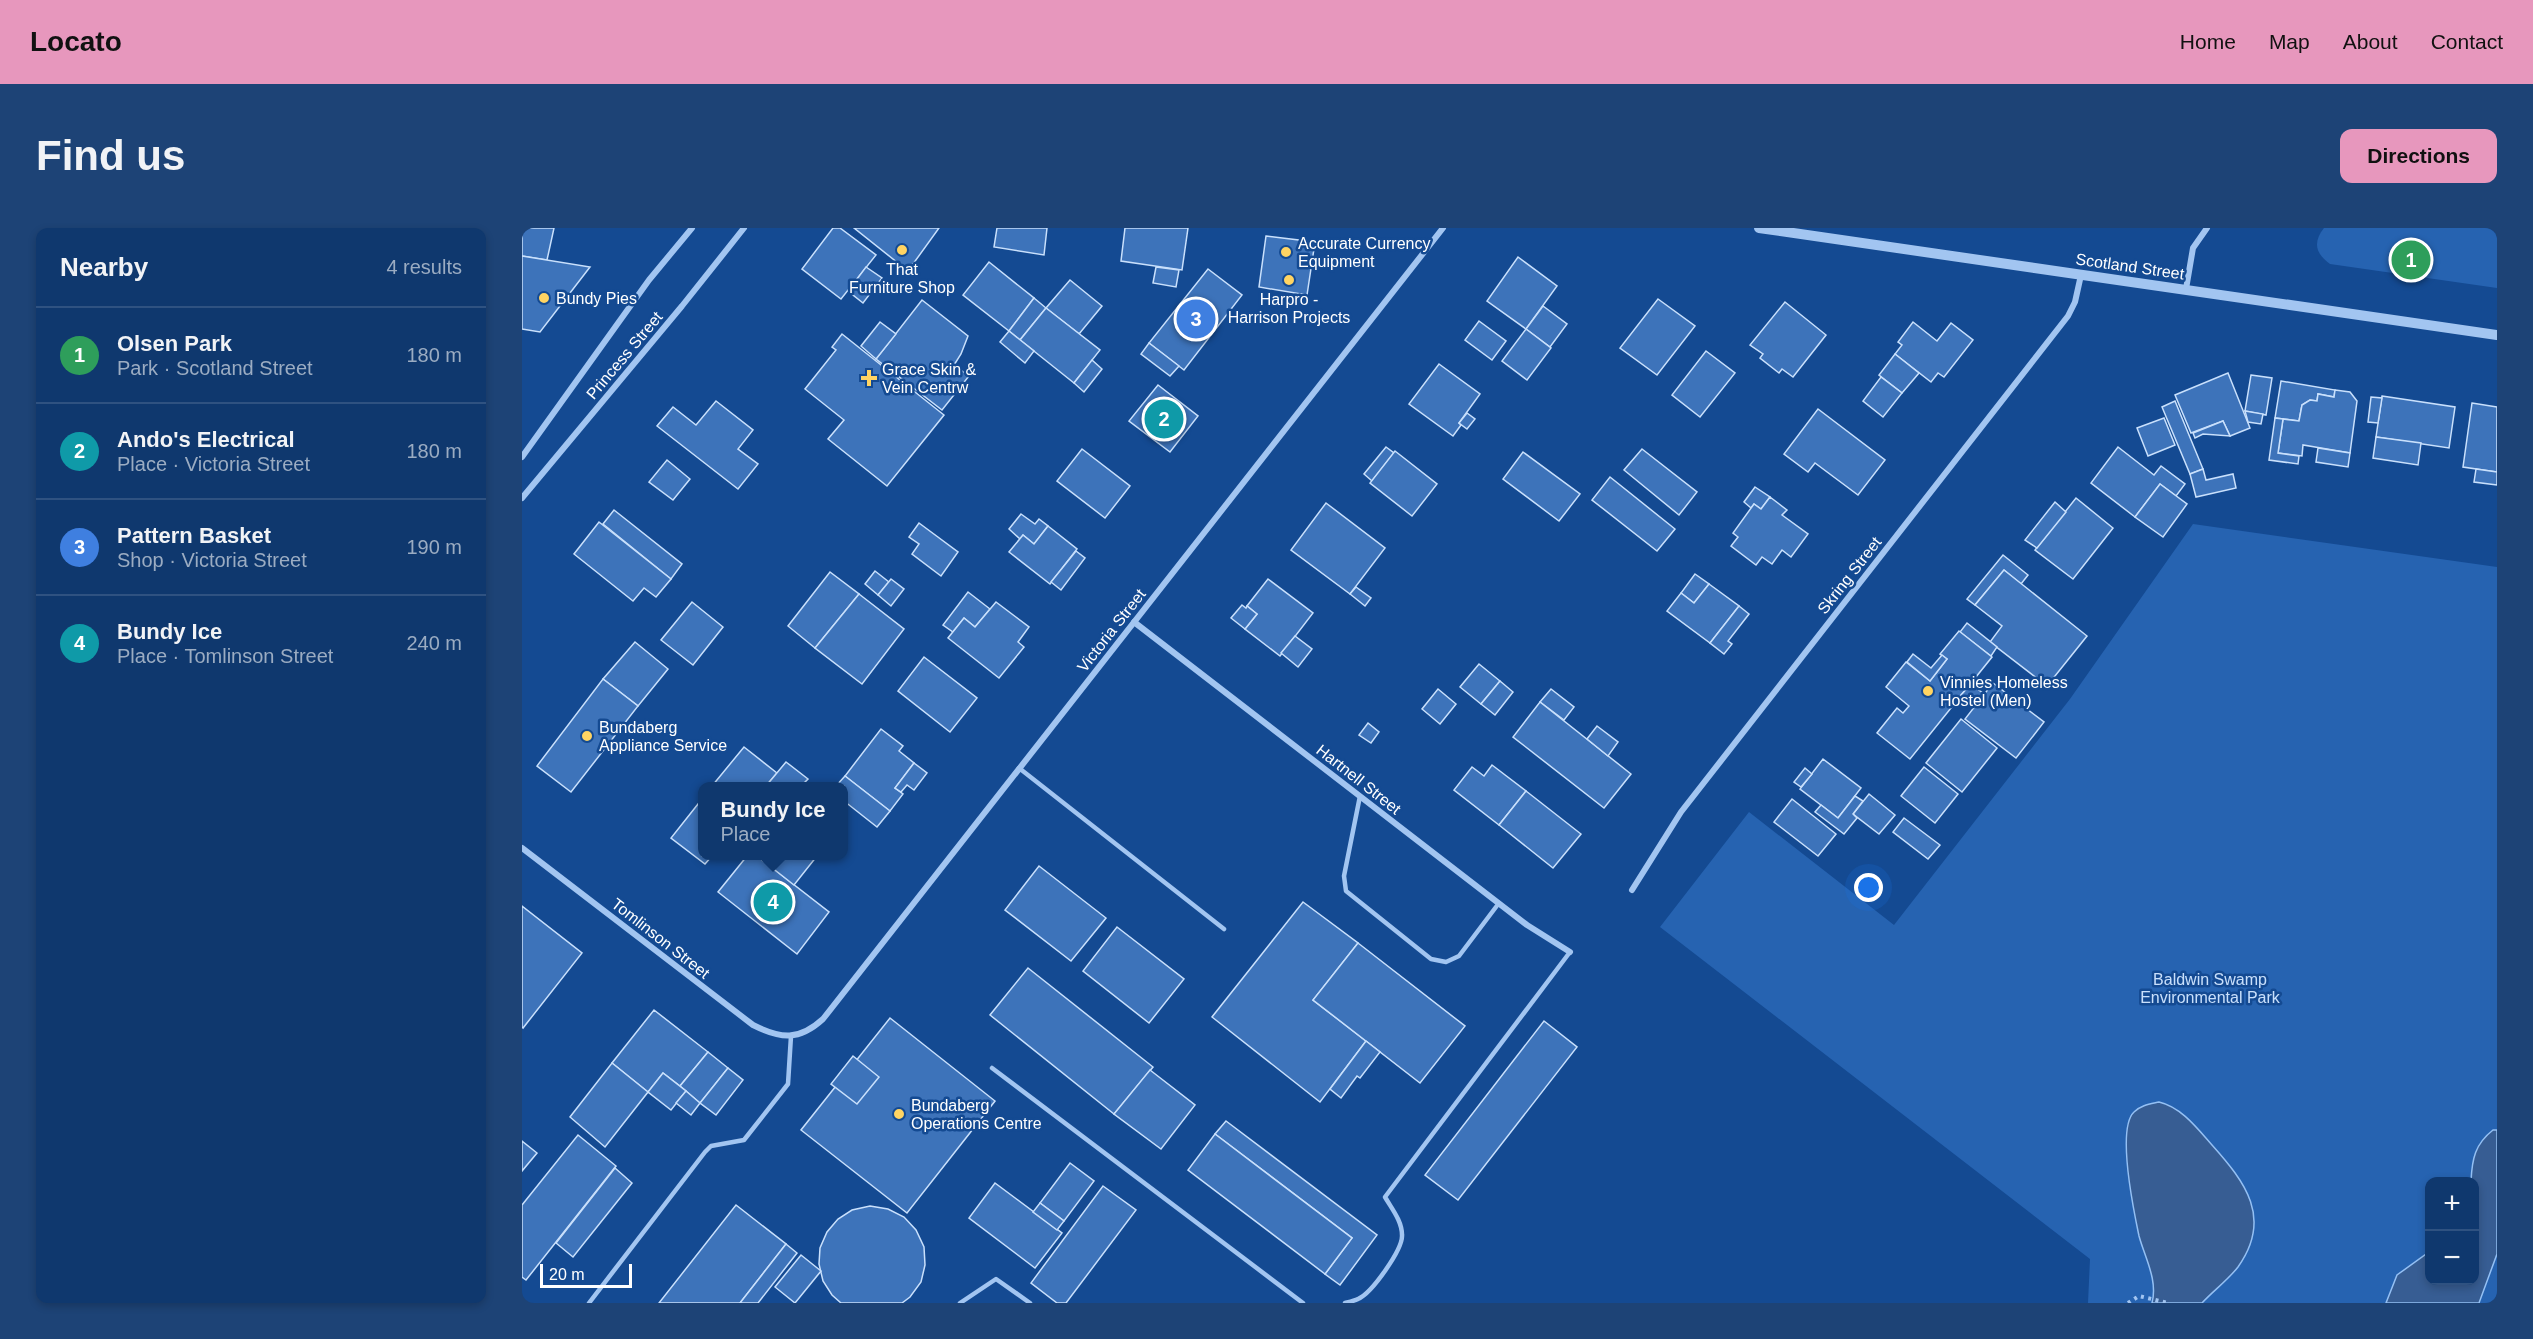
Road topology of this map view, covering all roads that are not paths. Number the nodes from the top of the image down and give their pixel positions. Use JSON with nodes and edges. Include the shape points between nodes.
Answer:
{"nodes":[{"id":1,"x":692,"y":228,"type":"edge"},
{"id":2,"x":744,"y":228,"type":"edge"},
{"id":3,"x":1443,"y":228,"type":"edge"},
{"id":4,"x":1759,"y":228,"type":"edge"},
{"id":5,"x":2208,"y":228,"type":"edge"},
{"id":6,"x":2080,"y":275,"type":"junction"},
{"id":7,"x":2186,"y":290,"type":"junction"},
{"id":8,"x":2497,"y":335,"type":"edge"},
{"id":9,"x":522,"y":457,"type":"edge"},
{"id":10,"x":522,"y":498,"type":"edge"},
{"id":11,"x":1134,"y":622,"type":"junction"},
{"id":12,"x":1019,"y":768,"type":"junction"},
{"id":13,"x":1360,"y":796,"type":"junction"},
{"id":14,"x":522,"y":848,"type":"edge"},
{"id":15,"x":1632,"y":890,"type":"dead end"},
{"id":16,"x":1499,"y":903,"type":"junction"},
{"id":17,"x":1224,"y":929,"type":"dead end"},
{"id":18,"x":1570,"y":952,"type":"joint"},
{"id":19,"x":791,"y":1036,"type":"junction"},
{"id":20,"x":992,"y":1068,"type":"dead end"},
{"id":21,"x":589,"y":1303,"type":"edge"},
{"id":22,"x":960,"y":1303,"type":"edge"},
{"id":23,"x":1030,"y":1303,"type":"edge"},
{"id":24,"x":1303,"y":1303,"type":"edge"},
{"id":25,"x":1345,"y":1303,"type":"edge"}],
"edges":[{"from":1,"to":9,"type":"street","name":"Princess Street","via":[[649,280]]},
{"from":2,"to":10,"type":"street","name":"Princess Street"},
{"from":3,"to":11,"type":"street","name":"Victoria Street"},
{"from":4,"to":6,"type":"street","name":"Scotland Street"},
{"from":5,"to":7,"type":"street","via":[[2193,248]]},
{"from":6,"to":7,"type":"street","name":"Scotland Street"},
{"from":6,"to":15,"type":"street","name":"Skring Street","via":[[2074,302],[2059,329],[1681,812]]},
{"from":7,"to":8,"type":"street","name":"Scotland Street"},
{"from":11,"to":12,"type":"street","name":"Victoria Street"},
{"from":11,"to":13,"type":"street","name":"Hartnell Street"},
{"from":12,"to":17,"type":"lane"},
{"from":12,"to":19,"type":"street","name":"Victoria Street","via":[[823,1019],[803,1034]]},
{"from":13,"to":16,"type":"street","name":"Hartnell Street"},
{"from":13,"to":16,"type":"lane","via":[[1344,876],[1346,891],[1422,952],[1438,962],[1454,960]]},
{"from":14,"to":19,"type":"street","name":"Tomlinson Street","via":[[753,1026]]},
{"from":16,"to":18,"type":"street","name":"Hartnell Street"},
{"from":18,"to":25,"type":"lane","via":[[1385,1197],[1400,1222],[1402,1243],[1367,1292]]},
{"from":19,"to":21,"type":"lane","via":[[789,1084],[744,1140],[711,1146],[705,1152]]},
{"from":20,"to":24,"type":"lane"},
{"from":22,"to":23,"type":"lane","via":[[996,1279]]}]}
